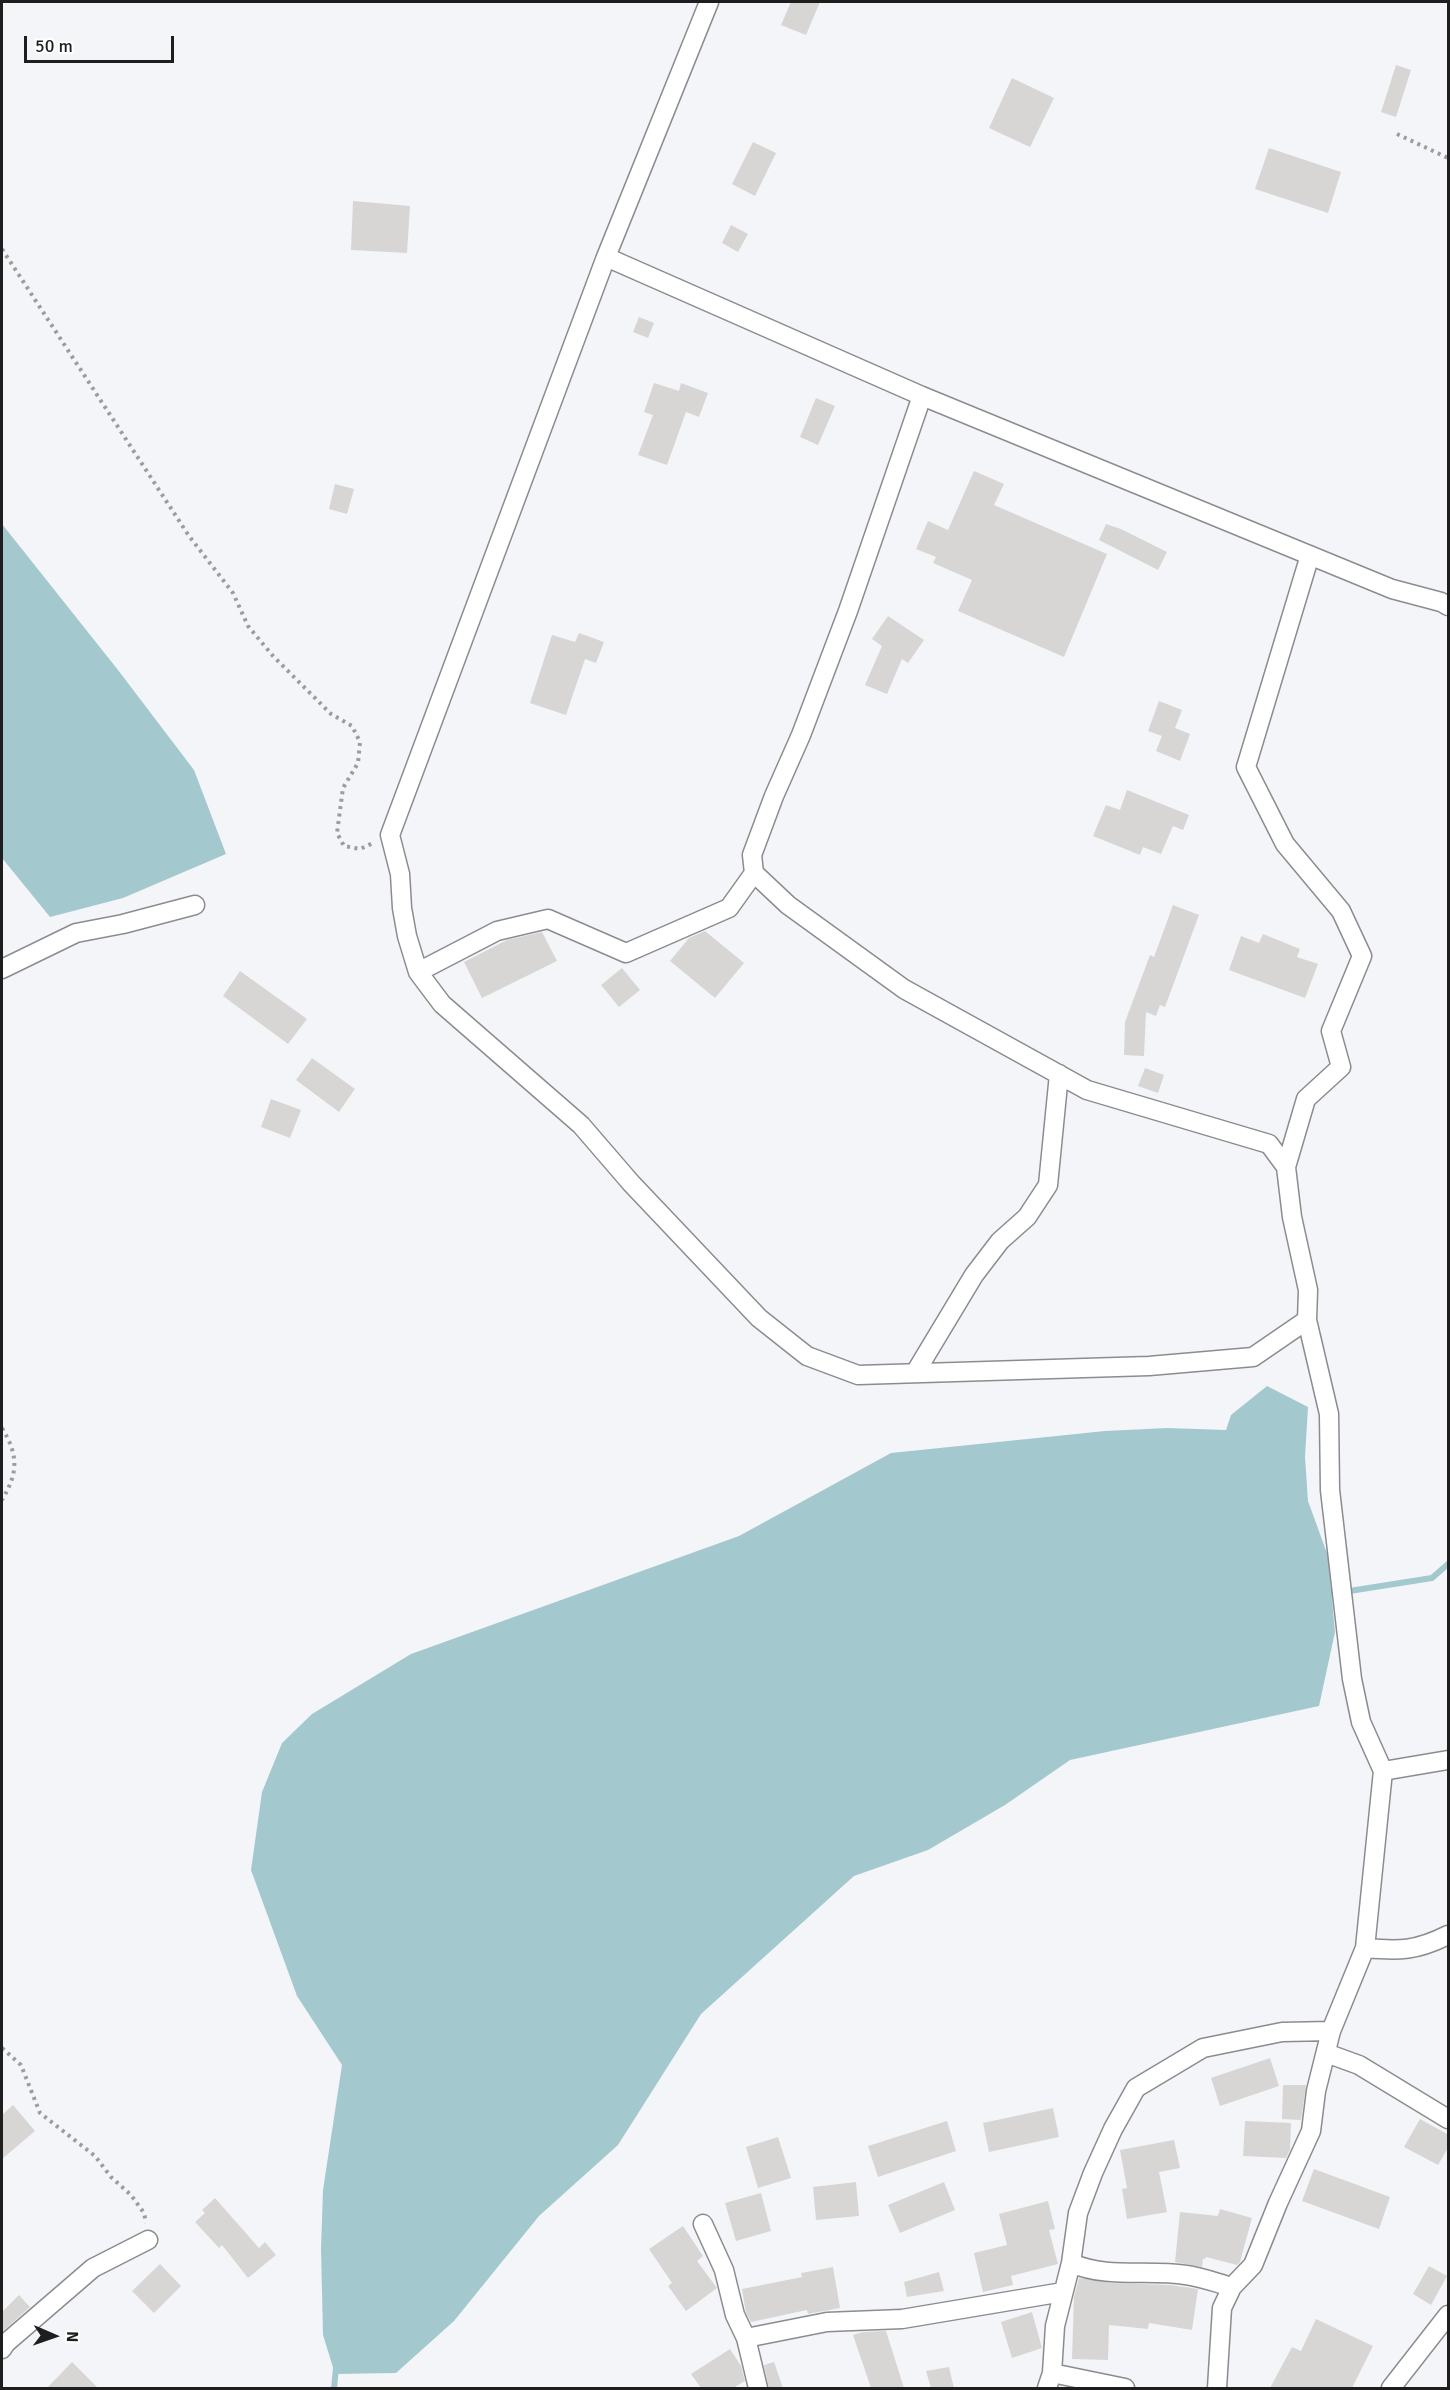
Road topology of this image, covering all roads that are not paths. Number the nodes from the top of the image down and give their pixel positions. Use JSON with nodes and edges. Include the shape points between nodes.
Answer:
{"nodes":[{"id":1,"x":709,"y":2,"type":"edge"},
{"id":2,"x":606,"y":257,"type":"junction"},
{"id":3,"x":922,"y":396,"type":"junction"},
{"id":4,"x":1310,"y":555,"type":"junction"},
{"id":5,"x":1449,"y":606,"type":"edge"},
{"id":6,"x":754,"y":873,"type":"junction"},
{"id":7,"x":195,"y":906,"type":"dead end"},
{"id":8,"x":2,"y":969,"type":"edge"},
{"id":9,"x":418,"y":972,"type":"junction"},
{"id":10,"x":1059,"y":1074,"type":"junction"},
{"id":11,"x":1286,"y":1167,"type":"junction"},
{"id":12,"x":1307,"y":1320,"type":"junction"},
{"id":13,"x":915,"y":1374,"type":"junction"},
{"id":14,"x":1449,"y":1760,"type":"edge"},
{"id":15,"x":1383,"y":1771,"type":"junction"},
{"id":16,"x":1449,"y":1935,"type":"edge"},
{"id":17,"x":1365,"y":1948,"type":"junction"},
{"id":18,"x":1331,"y":2031,"type":"junction"},
{"id":19,"x":1326,"y":2053,"type":"junction"},
{"id":20,"x":1449,"y":2119,"type":"edge"},
{"id":21,"x":703,"y":2224,"type":"dead end"},
{"id":22,"x":148,"y":2240,"type":"road end"},
{"id":23,"x":1071,"y":2263,"type":"junction"},
{"id":24,"x":1232,"y":2287,"type":"junction"},
{"id":25,"x":1063,"y":2292,"type":"junction"},
{"id":26,"x":1449,"y":2315,"type":"edge"},
{"id":27,"x":746,"y":2338,"type":"junction"},
{"id":28,"x":2,"y":2349,"type":"edge"},
{"id":29,"x":1050,"y":2381,"type":"edge"},
{"id":30,"x":758,"y":2388,"type":"edge"},
{"id":31,"x":1125,"y":2388,"type":"edge"},
{"id":32,"x":1217,"y":2388,"type":"edge"},
{"id":33,"x":1391,"y":2388,"type":"edge"}],
"edges":[{"from":1,"to":2,"type":"street"},
{"from":2,"to":3,"type":"street"},
{"from":2,"to":9,"type":"street","via":[[390,835],[400,874],[407,936]]},
{"from":3,"to":4,"type":"street"},
{"from":3,"to":6,"type":"street","via":[[848,611],[752,855]]},
{"from":4,"to":5,"type":"street","via":[[1392,589]]},
{"from":4,"to":11,"type":"street","via":[[1246,768],[1285,844],[1341,911],[1362,956],[1331,1031],[1341,1067],[1306,1099]]},
{"from":6,"to":9,"type":"street","via":[[729,908],[626,952],[548,919],[497,931]]},
{"from":6,"to":10,"type":"street","via":[[788,905],[904,989]]},
{"from":7,"to":8,"type":"street","via":[[76,933]]},
{"from":9,"to":13,"type":"street","via":[[442,1004],[581,1125],[759,1318],[807,1356],[858,1375]]},
{"from":10,"to":11,"type":"street","via":[[1087,1090],[1269,1144]]},
{"from":10,"to":13,"type":"street","via":[[1048,1185],[1027,1217],[1000,1241],[974,1275]]},
{"from":11,"to":12,"type":"street","via":[[1308,1290]]},
{"from":12,"to":13,"type":"street","via":[[1253,1357],[1149,1366]]},
{"from":12,"to":15,"type":"street","via":[[1329,1414],[1330,1490],[1352,1679],[1361,1722]]},
{"from":14,"to":15,"type":"street"},
{"from":15,"to":17,"type":"street"},
{"from":16,"to":17,"type":"street","via":[[1425,1947]]},
{"from":17,"to":18,"type":"street"},
{"from":18,"to":19,"type":"street"},
{"from":18,"to":23,"type":"street","via":[[1282,2032],[1203,2048],[1136,2088],[1093,2173],[1078,2213]]},
{"from":19,"to":20,"type":"street","via":[[1359,2065]]},
{"from":19,"to":24,"type":"street","via":[[1311,2131],[1252,2265]]},
{"from":21,"to":27,"type":"street","via":[[724,2270],[735,2315]]},
{"from":22,"to":28,"type":"street","via":[[93,2268]]},
{"from":23,"to":24,"type":"street","via":[[1088,2270],[1186,2275]]},
{"from":23,"to":25,"type":"street"},
{"from":24,"to":32,"type":"street","via":[[1222,2308]]},
{"from":25,"to":27,"type":"street","via":[[902,2319],[827,2322]]},
{"from":25,"to":29,"type":"street","via":[[1055,2326]]},
{"from":26,"to":33,"type":"street"},
{"from":27,"to":30,"type":"street"},
{"from":29,"to":31,"type":"street"}]}
